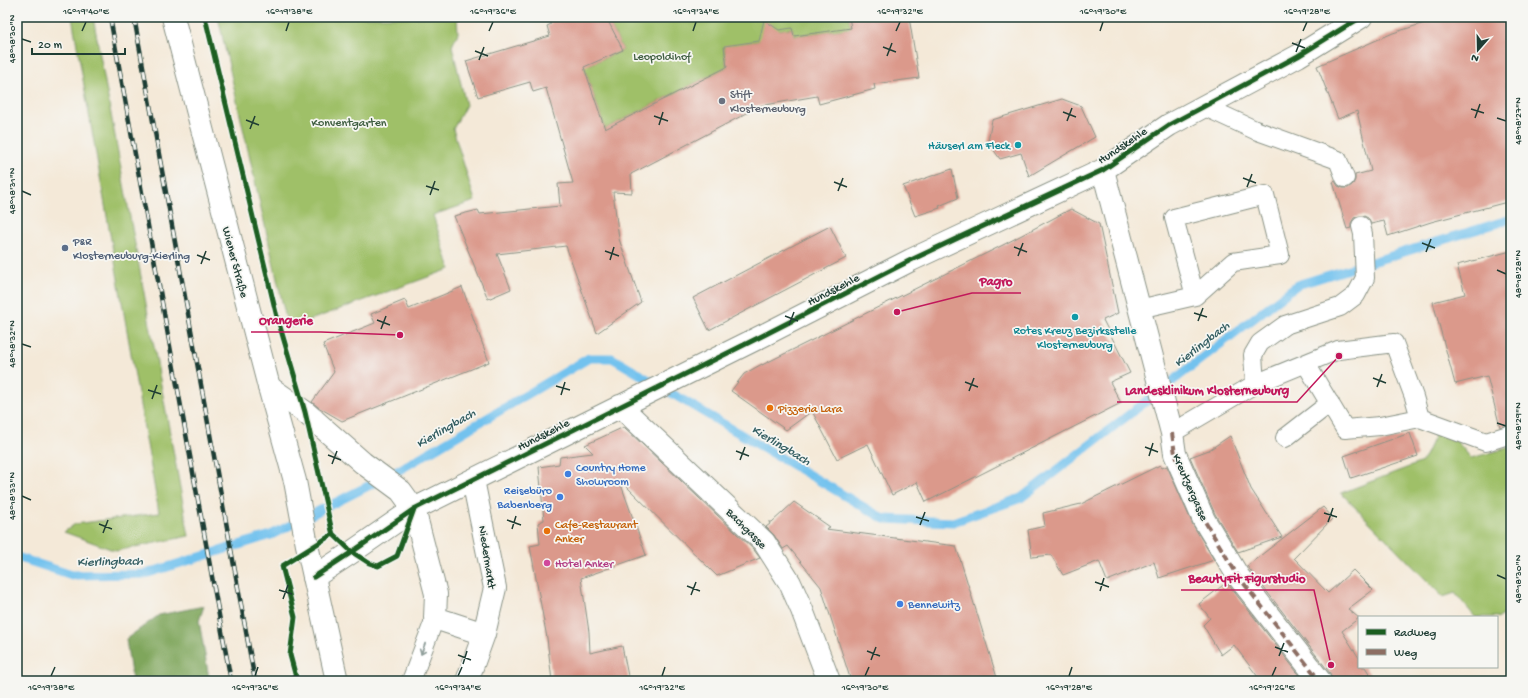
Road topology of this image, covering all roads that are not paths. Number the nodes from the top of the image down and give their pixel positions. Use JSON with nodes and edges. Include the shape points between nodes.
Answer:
{"nodes":[{"id":1,"x":173,"y":17,"type":"edge"},
{"id":2,"x":1361,"y":17,"type":"edge"},
{"id":3,"x":1203,"y":106,"type":"junction"},
{"id":4,"x":1103,"y":170,"type":"junction"},
{"id":5,"x":1345,"y":178,"type":"dead end"},
{"id":6,"x":1362,"y":230,"type":"dead end"},
{"id":7,"x":1194,"y":296,"type":"junction"},
{"id":8,"x":1139,"y":309,"type":"junction"},
{"id":9,"x":1306,"y":364,"type":"junction"},
{"id":10,"x":1255,"y":384,"type":"junction"},
{"id":11,"x":269,"y":388,"type":"junction"},
{"id":12,"x":629,"y":402,"type":"junction"},
{"id":13,"x":1330,"y":404,"type":"junction"},
{"id":14,"x":1420,"y":418,"type":"junction"},
{"id":15,"x":1172,"y":433,"type":"junction"},
{"id":16,"x":1511,"y":434,"type":"edge"},
{"id":17,"x":1285,"y":438,"type":"dead end"},
{"id":18,"x":473,"y":480,"type":"junction"},
{"id":19,"x":414,"y":509,"type":"junction"},
{"id":20,"x":314,"y":577,"type":"junction"},
{"id":21,"x":435,"y":618,"type":"junction"},
{"id":22,"x":484,"y":634,"type":"junction"},
{"id":23,"x":337,"y":681,"type":"edge"},
{"id":24,"x":411,"y":681,"type":"edge"},
{"id":25,"x":467,"y":681,"type":"edge"},
{"id":26,"x":829,"y":681,"type":"edge"},
{"id":27,"x":1320,"y":681,"type":"edge"}],
"edges":[{"from":1,"to":11,"type":"street","name":"Wiener Straße"},
{"from":2,"to":3,"type":"street","name":"Hundskehle","via":[[1298,56]]},
{"from":3,"to":4,"type":"street","name":"Hundskehle","via":[[1169,125]]},
{"from":3,"to":5,"type":"lane","via":[[1255,130],[1338,160]]},
{"from":4,"to":8,"type":"street","name":"Kreutzergasse"},
{"from":4,"to":12,"type":"street","name":"Hundskehle","via":[[911,260]]},
{"from":6,"to":10,"type":"lane","via":[[1365,278],[1356,296],[1340,307],[1286,325],[1260,343],[1253,355]]},
{"from":7,"to":7,"type":"lane","via":[[1174,218],[1265,196],[1280,255],[1234,262]]},
{"from":7,"to":8,"type":"lane"},
{"from":8,"to":15,"type":"street","name":"Kreutzergasse"},
{"from":9,"to":10,"type":"lane"},
{"from":9,"to":13,"type":"lane"},
{"from":9,"to":14,"type":"lane","via":[[1338,350],[1394,343]]},
{"from":10,"to":15,"type":"lane"},
{"from":11,"to":19,"type":"street","via":[[305,412],[363,463],[401,491]]},
{"from":11,"to":20,"type":"street","name":"Wiener Straße","via":[[295,481]]},
{"from":12,"to":18,"type":"street","name":"Hundskehle"},
{"from":12,"to":26,"type":"street","name":"Bachgasse","via":[[764,542],[790,583]]},
{"from":13,"to":14,"type":"lane","via":[[1345,429],[1380,426]]},
{"from":13,"to":17,"type":"lane"},
{"from":14,"to":16,"type":"lane","via":[[1486,442]]},
{"from":15,"to":27,"type":"street","name":"Kreutzergasse","via":[[1175,454],[1204,520],[1238,576]]},
{"from":18,"to":19,"type":"street","name":"Hundskehle"},
{"from":18,"to":22,"type":"street","name":"Niedermarkt","via":[[495,588]]},
{"from":19,"to":20,"type":"street","name":"Hundskehle"},
{"from":19,"to":21,"type":"street","via":[[436,594]]},
{"from":20,"to":23,"type":"street"},
{"from":21,"to":22,"type":"street"},
{"from":21,"to":24,"type":"lane","one_way":true},
{"from":22,"to":25,"type":"street","name":"Niedermarkt"}]}
